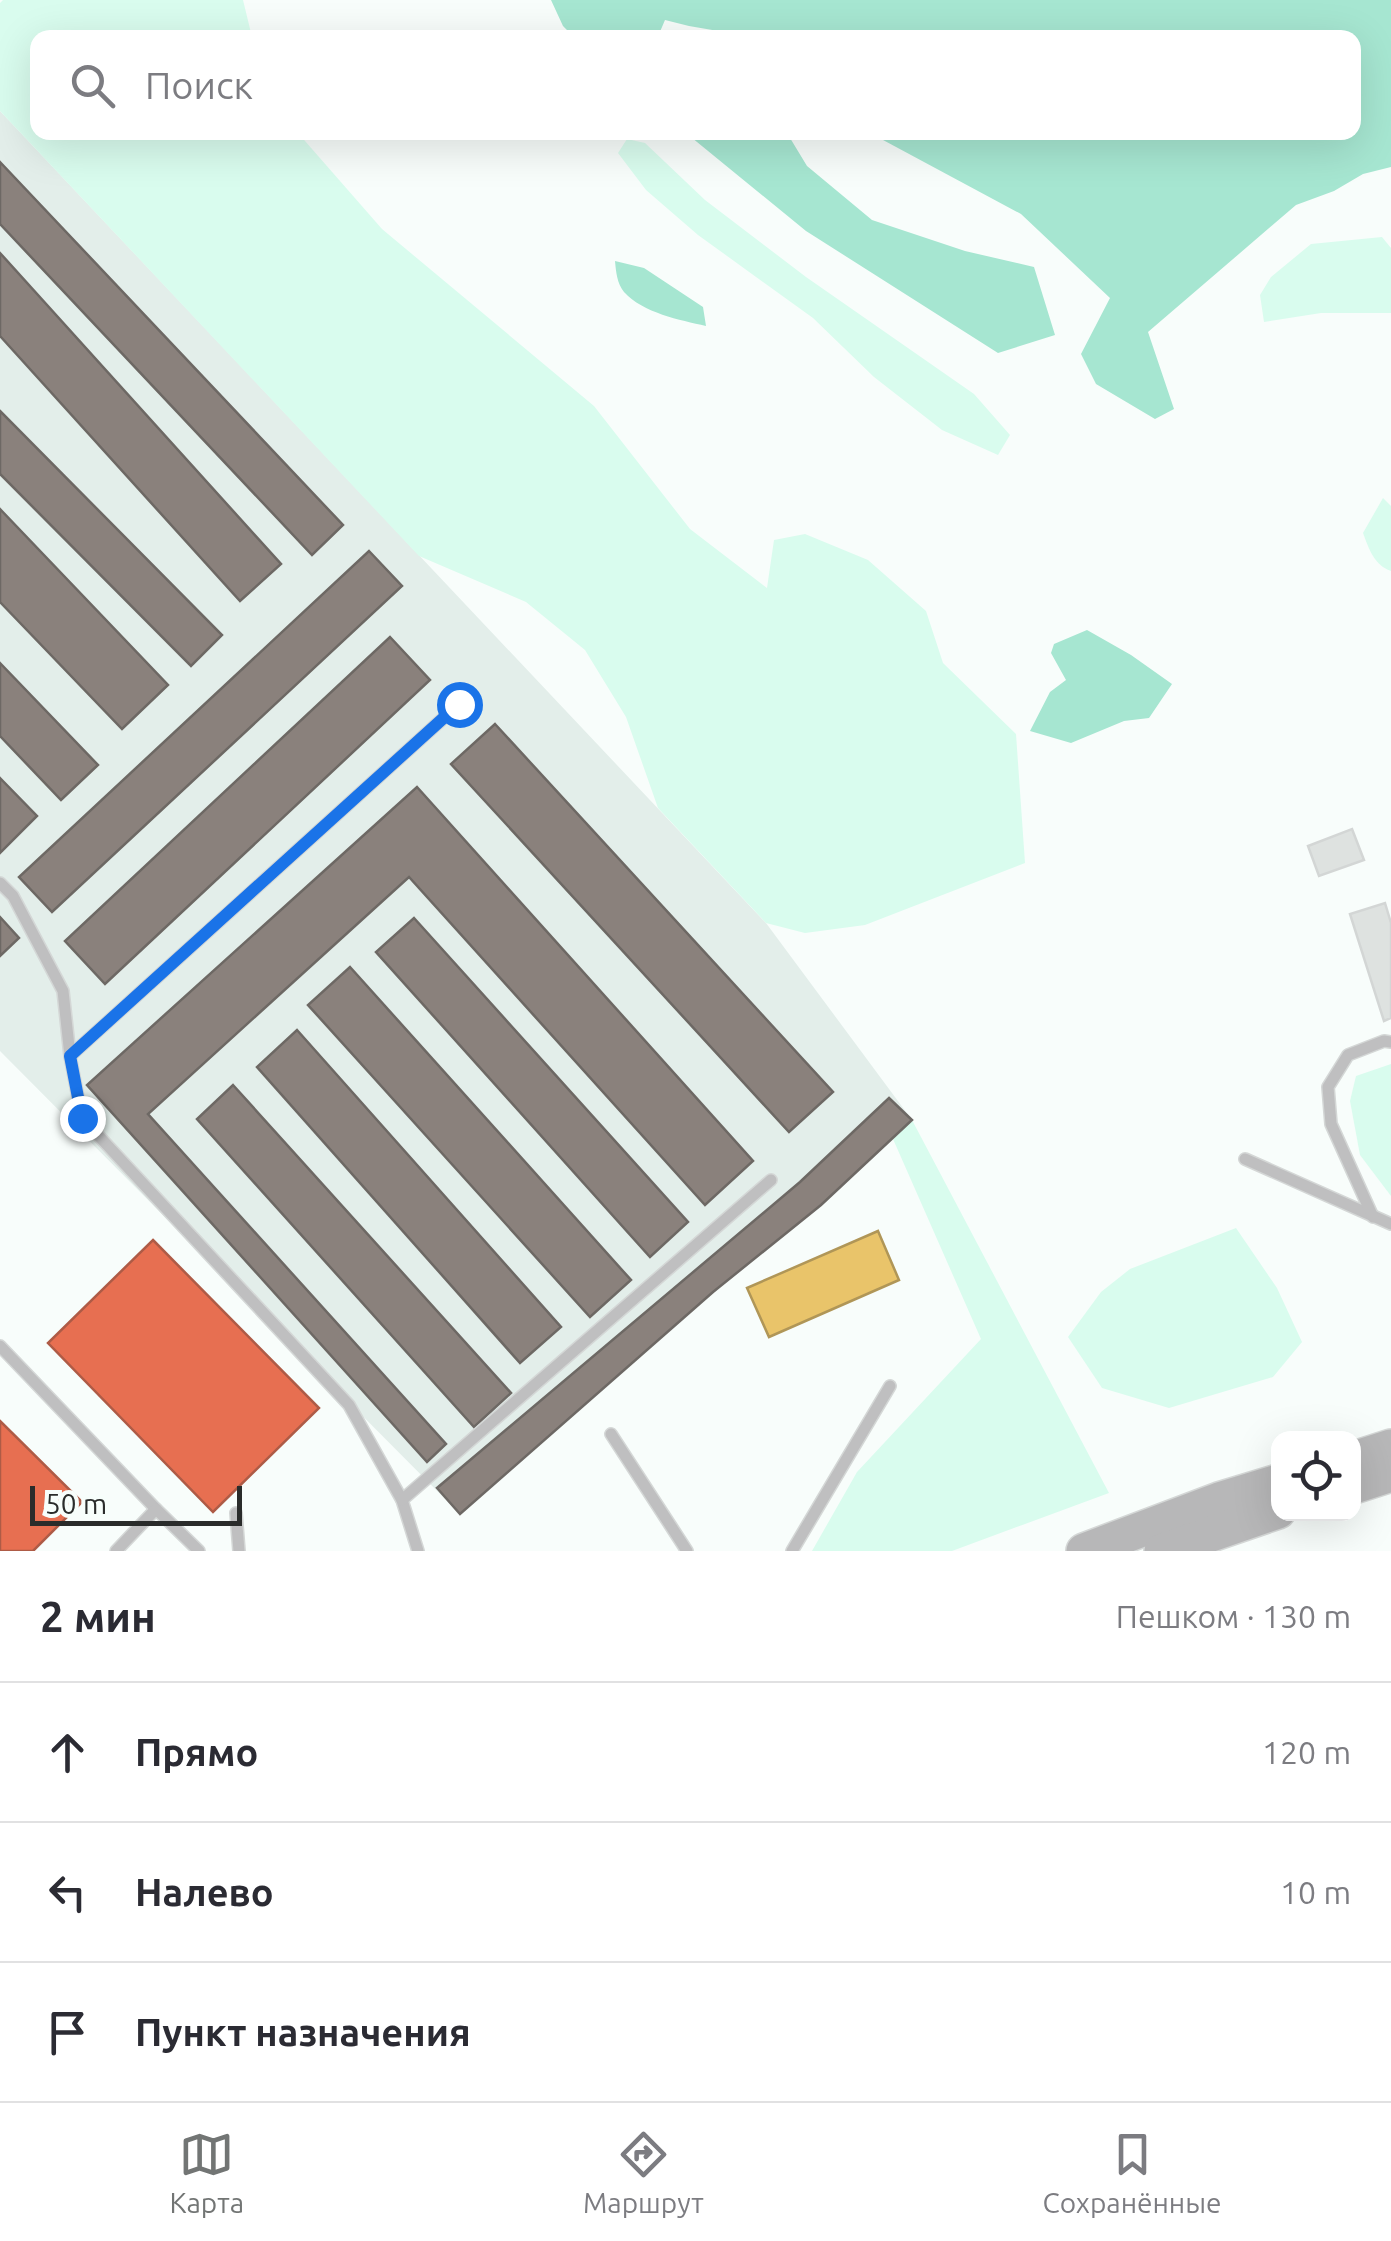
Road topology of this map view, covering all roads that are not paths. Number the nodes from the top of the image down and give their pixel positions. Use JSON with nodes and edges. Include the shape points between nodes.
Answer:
{"nodes":[{"id":1,"x":459,"y":704,"type":"dead end"},
{"id":2,"x":0,"y":883,"type":"edge"},
{"id":3,"x":1391,"y":1042,"type":"edge"},
{"id":4,"x":70,"y":1056,"type":"junction"},
{"id":5,"x":1244,"y":1159,"type":"dead end"},
{"id":6,"x":771,"y":1180,"type":"dead end"},
{"id":7,"x":1373,"y":1217,"type":"junction"},
{"id":8,"x":1391,"y":1224,"type":"edge"},
{"id":9,"x":0,"y":1346,"type":"edge"},
{"id":10,"x":890,"y":1386,"type":"dead end"},
{"id":11,"x":611,"y":1434,"type":"dead end"},
{"id":12,"x":1391,"y":1447,"type":"edge"},
{"id":13,"x":1361,"y":1456,"type":"edge"},
{"id":14,"x":1391,"y":1474,"type":"edge"},
{"id":15,"x":1271,"y":1484,"type":"edge"},
{"id":16,"x":1361,"y":1484,"type":"edge"},
{"id":17,"x":402,"y":1500,"type":"junction"},
{"id":18,"x":156,"y":1509,"type":"junction"},
{"id":19,"x":236,"y":1512,"type":"dead end"},
{"id":20,"x":1271,"y":1513,"type":"edge"},
{"id":21,"x":116,"y":1551,"type":"edge"},
{"id":22,"x":198,"y":1551,"type":"edge"},
{"id":23,"x":239,"y":1551,"type":"edge"},
{"id":24,"x":418,"y":1551,"type":"edge"},
{"id":25,"x":687,"y":1551,"type":"edge"},
{"id":26,"x":792,"y":1551,"type":"edge"},
{"id":27,"x":1084,"y":1551,"type":"edge"},
{"id":28,"x":1162,"y":1551,"type":"edge"}],
"edges":[{"from":1,"to":4,"type":"lane"},
{"from":2,"to":4,"type":"lane","via":[[63,991]]},
{"from":3,"to":7,"type":"lane","via":[[1348,1055],[1328,1088],[1331,1124]]},
{"from":4,"to":17,"type":"lane","via":[[82,1118],[349,1405]]},
{"from":5,"to":7,"type":"lane"},
{"from":6,"to":17,"type":"lane"},
{"from":7,"to":8,"type":"lane"},
{"from":9,"to":18,"type":"lane"},
{"from":10,"to":26,"type":"lane"},
{"from":11,"to":25,"type":"lane"},
{"from":12,"to":13,"type":"main road"},
{"from":14,"to":16,"type":"main road"},
{"from":15,"to":27,"type":"main road"},
{"from":17,"to":24,"type":"lane"},
{"from":18,"to":21,"type":"lane"},
{"from":18,"to":22,"type":"lane"},
{"from":19,"to":23,"type":"lane"},
{"from":20,"to":28,"type":"main road"}]}
